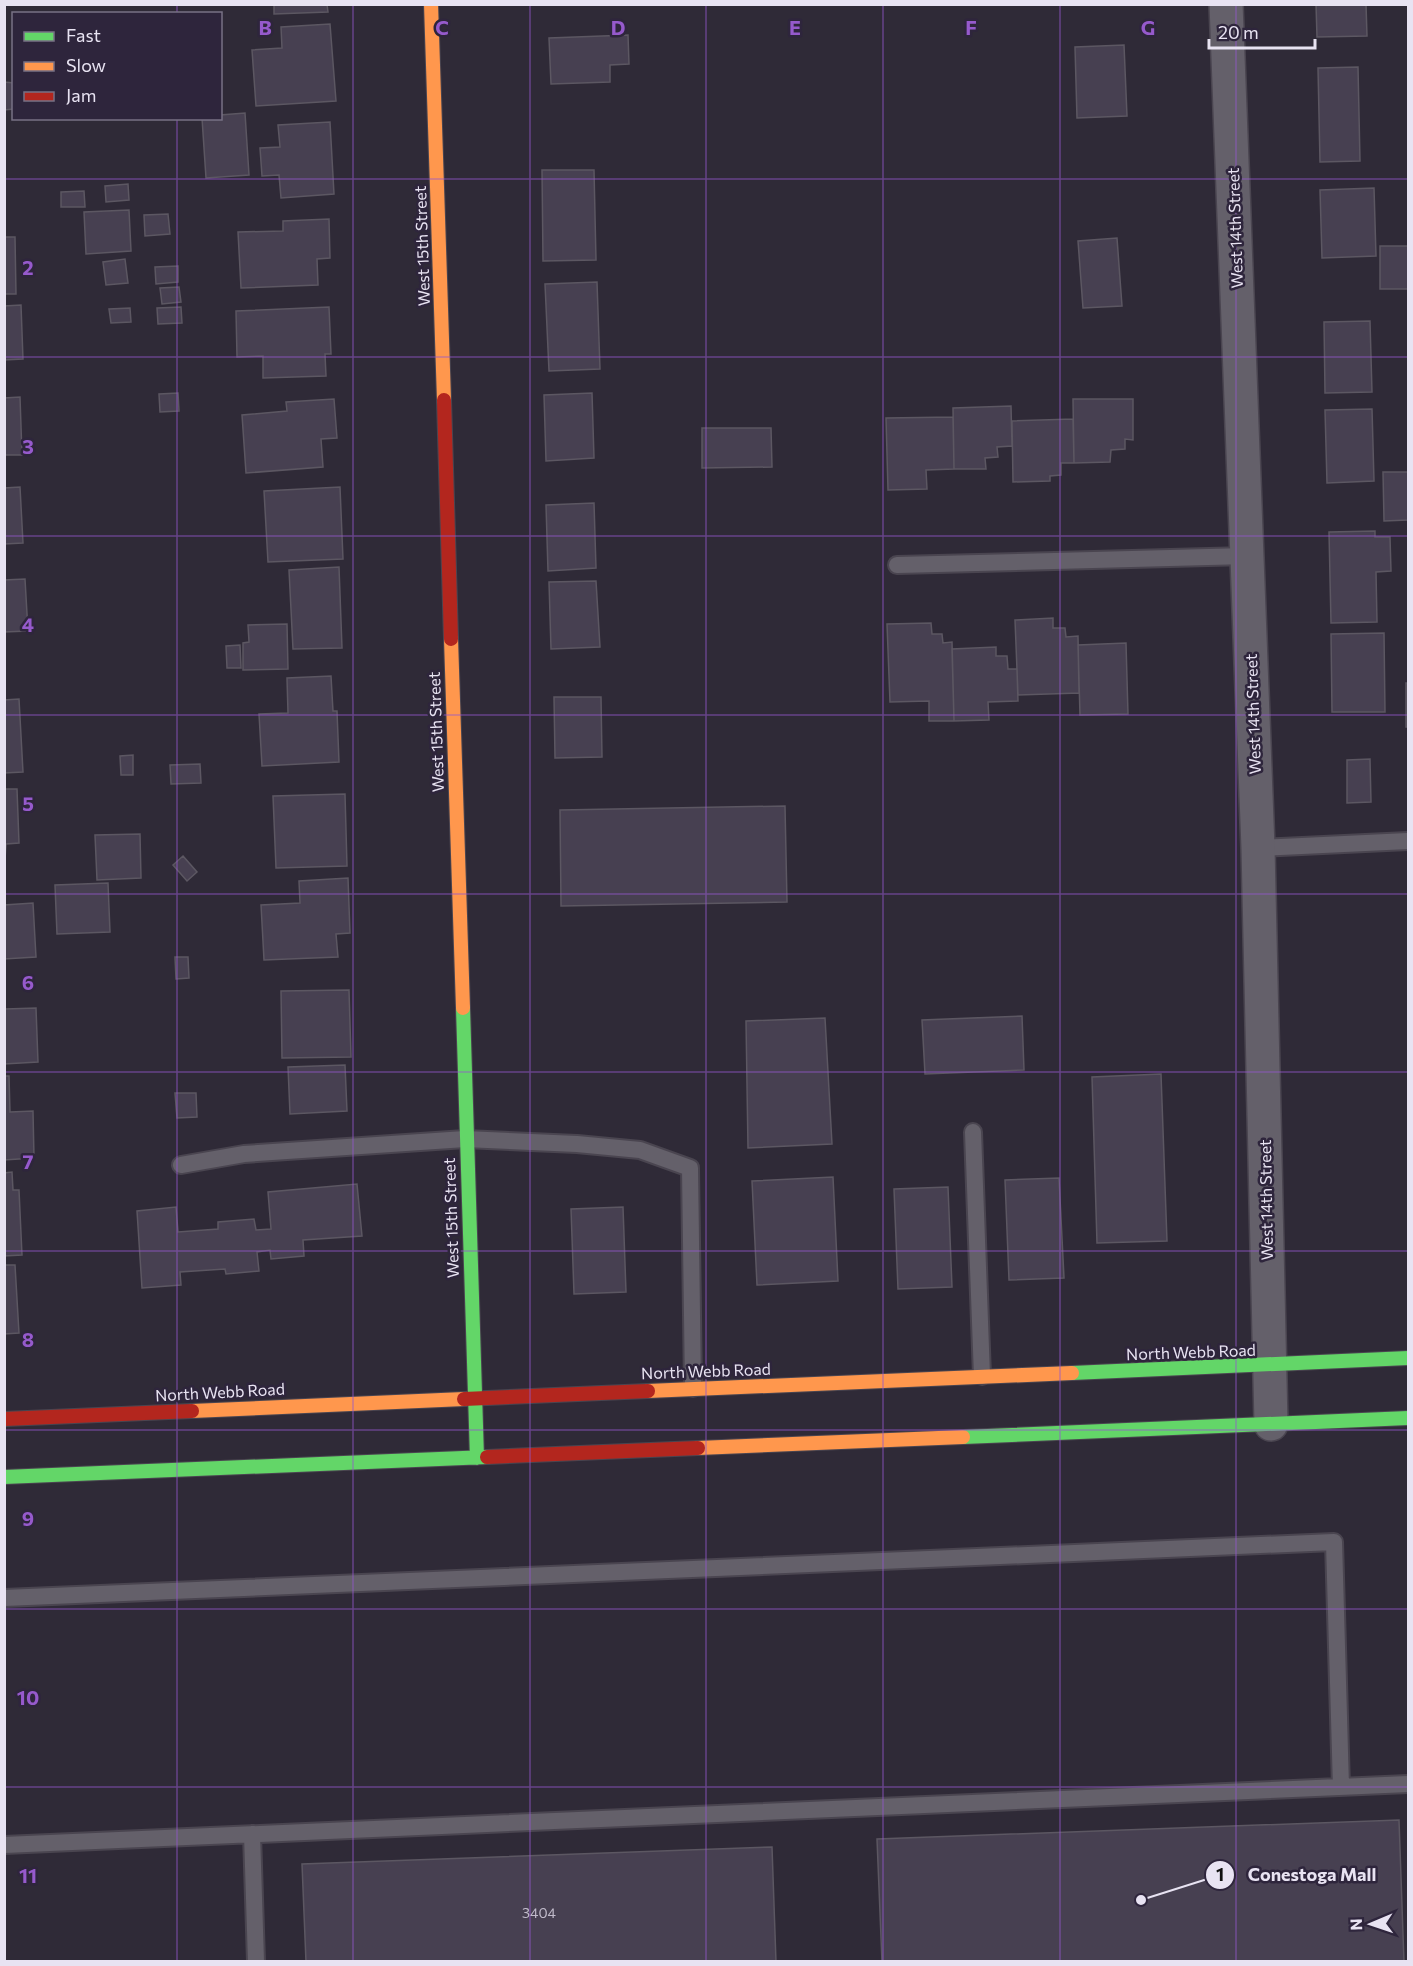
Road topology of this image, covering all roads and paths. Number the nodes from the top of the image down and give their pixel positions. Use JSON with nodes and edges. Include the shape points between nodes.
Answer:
{"nodes":[{"id":1,"x":431,"y":4,"type":"edge"},
{"id":2,"x":1226,"y":4,"type":"edge"},
{"id":3,"x":1247,"y":555,"type":"junction"},
{"id":4,"x":897,"y":565,"type":"dead end"},
{"id":5,"x":1408,"y":841,"type":"edge"},
{"id":6,"x":1258,"y":848,"type":"junction"},
{"id":7,"x":973,"y":1132,"type":"dead end"},
{"id":8,"x":465,"y":1138,"type":"junction"},
{"id":9,"x":181,"y":1166,"type":"dead end"},
{"id":10,"x":1408,"y":1358,"type":"edge"},
{"id":11,"x":1270,"y":1365,"type":"junction"},
{"id":12,"x":982,"y":1376,"type":"junction"},
{"id":13,"x":693,"y":1388,"type":"junction"},
{"id":14,"x":474,"y":1397,"type":"junction"},
{"id":15,"x":1408,"y":1418,"type":"edge"},
{"id":16,"x":4,"y":1419,"type":"edge"},
{"id":17,"x":1271,"y":1424,"type":"junction"},
{"id":18,"x":477,"y":1458,"type":"junction"},
{"id":19,"x":4,"y":1477,"type":"edge"},
{"id":20,"x":4,"y":1598,"type":"edge"},
{"id":21,"x":1408,"y":1784,"type":"edge"},
{"id":22,"x":1341,"y":1787,"type":"junction"},
{"id":23,"x":252,"y":1834,"type":"junction"},
{"id":24,"x":4,"y":1845,"type":"edge"},
{"id":25,"x":256,"y":1962,"type":"edge"}],
"edges":[{"from":1,"to":8,"type":"main road","name":"West 15th Street"},
{"from":2,"to":3,"type":"street","name":"West 14th Street"},
{"from":3,"to":4,"type":"lane"},
{"from":3,"to":6,"type":"street","name":"West 14th Street"},
{"from":5,"to":6,"type":"lane"},
{"from":6,"to":11,"type":"street","name":"West 14th Street"},
{"from":7,"to":12,"type":"lane"},
{"from":8,"to":9,"type":"lane","via":[[244,1154]]},
{"from":8,"to":13,"type":"lane","via":[[640,1150],[690,1168]]},
{"from":8,"to":14,"type":"main road","name":"West 15th Street"},
{"from":10,"to":11,"type":"main road","name":"North Webb Road"},
{"from":11,"to":12,"type":"main road","name":"North Webb Road"},
{"from":11,"to":17,"type":"street","name":"West 14th Street"},
{"from":12,"to":13,"type":"main road","name":"North Webb Road"},
{"from":13,"to":14,"type":"main road","name":"North Webb Road"},
{"from":14,"to":16,"type":"main road","name":"North Webb Road"},
{"from":14,"to":18,"type":"main road","name":"West 15th Street"},
{"from":15,"to":17,"type":"main road"},
{"from":17,"to":18,"type":"main road"},
{"from":18,"to":19,"type":"main road"},
{"from":20,"to":22,"type":"lane","via":[[1334,1542]]},
{"from":21,"to":22,"type":"lane"},
{"from":22,"to":23,"type":"lane"},
{"from":23,"to":24,"type":"lane"},
{"from":23,"to":25,"type":"lane"}]}
